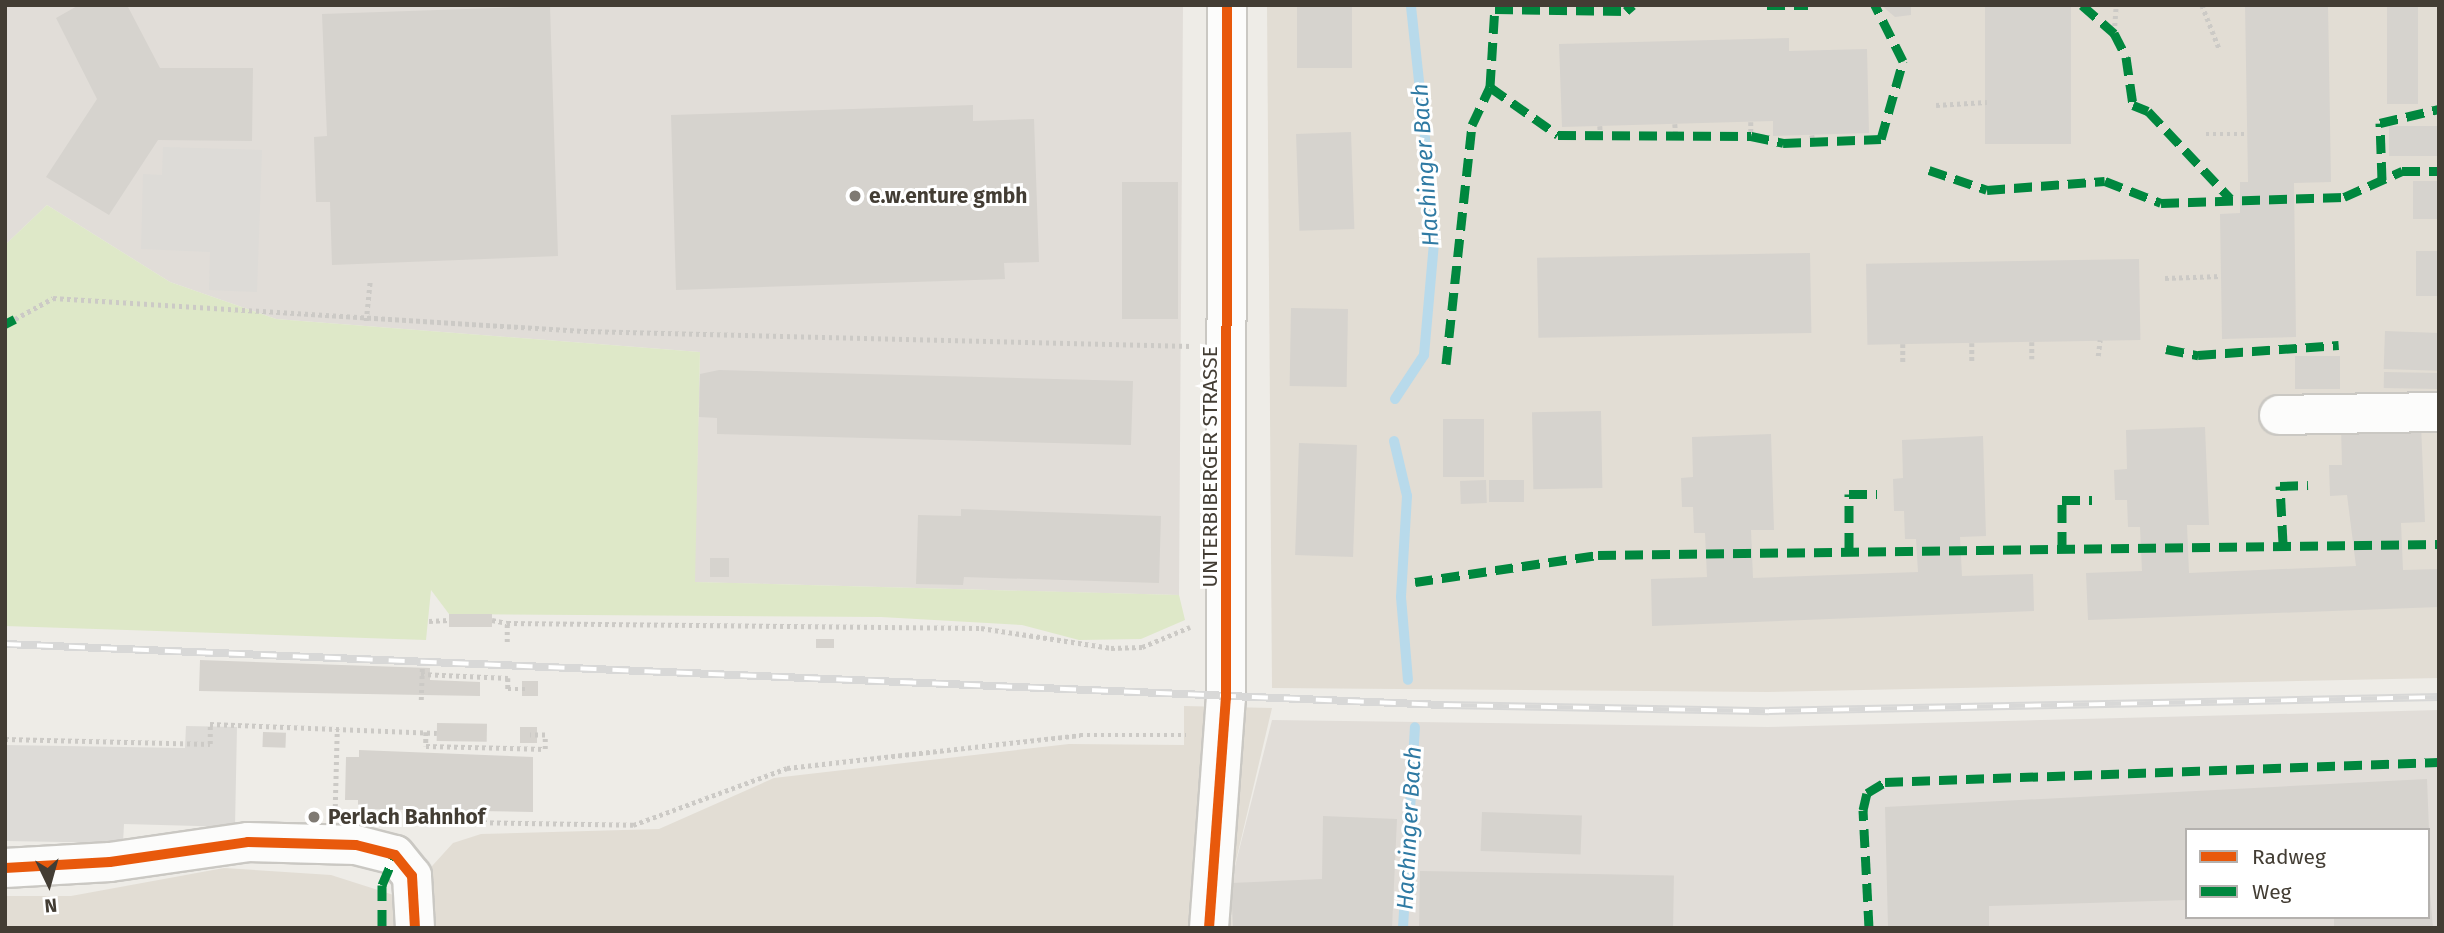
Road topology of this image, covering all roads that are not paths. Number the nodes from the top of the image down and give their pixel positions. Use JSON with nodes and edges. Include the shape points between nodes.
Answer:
{"nodes":[{"id":1,"x":1227,"y":5,"type":"edge"},
{"id":2,"x":2439,"y":412,"type":"edge"},
{"id":3,"x":2279,"y":415,"type":"dead end"},
{"id":4,"x":5,"y":867,"type":"edge"},
{"id":5,"x":415,"y":928,"type":"edge"},
{"id":6,"x":1209,"y":928,"type":"edge"}],
"edges":[{"from":1,"to":6,"type":"street","name":"UNTERBIBERGER STRASSE","via":[[1226,698]]},
{"from":2,"to":3,"type":"street"},
{"from":4,"to":5,"type":"street","via":[[110,863],[248,842],[335,843],[395,855],[412,876]]}]}
